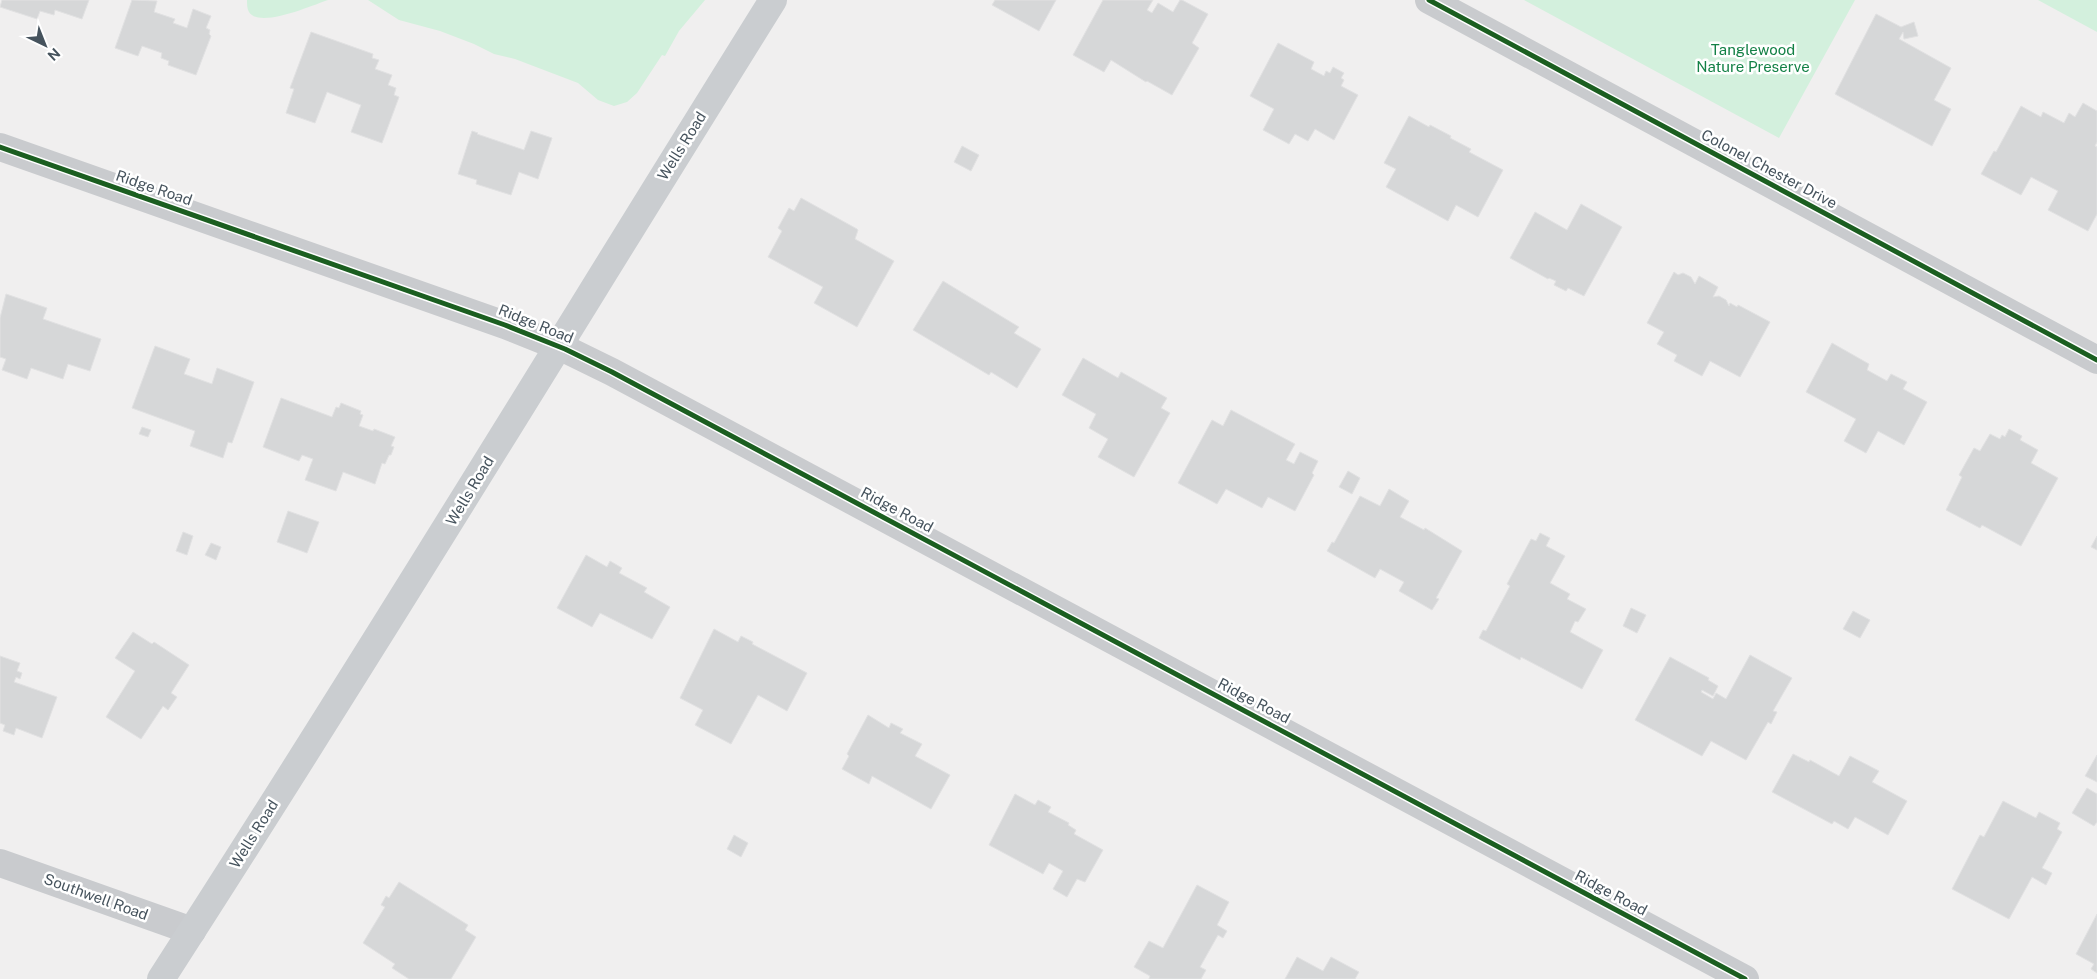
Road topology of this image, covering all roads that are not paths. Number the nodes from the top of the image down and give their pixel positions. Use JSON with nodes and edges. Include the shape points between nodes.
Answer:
{"nodes":[{"id":1,"x":773,"y":0,"type":"edge"},
{"id":2,"x":1429,"y":0,"type":"edge"},
{"id":3,"x":0,"y":147,"type":"edge"},
{"id":4,"x":558,"y":346,"type":"junction"},
{"id":5,"x":2097,"y":360,"type":"edge"},
{"id":6,"x":0,"y":863,"type":"edge"},
{"id":7,"x":192,"y":931,"type":"junction"},
{"id":8,"x":161,"y":979,"type":"edge"},
{"id":9,"x":1745,"y":979,"type":"edge"}],
"edges":[{"from":1,"to":4,"type":"main road","name":"Wells Road"},
{"from":2,"to":5,"type":"street","name":"Colonel Chester Drive"},
{"from":3,"to":4,"type":"street","name":"Ridge Road"},
{"from":4,"to":7,"type":"main road","name":"Wells Road"},
{"from":4,"to":9,"type":"street","name":"Ridge Road"},
{"from":6,"to":7,"type":"street","name":"Southwell Road"},
{"from":7,"to":8,"type":"main road","name":"Wells Road"}]}
